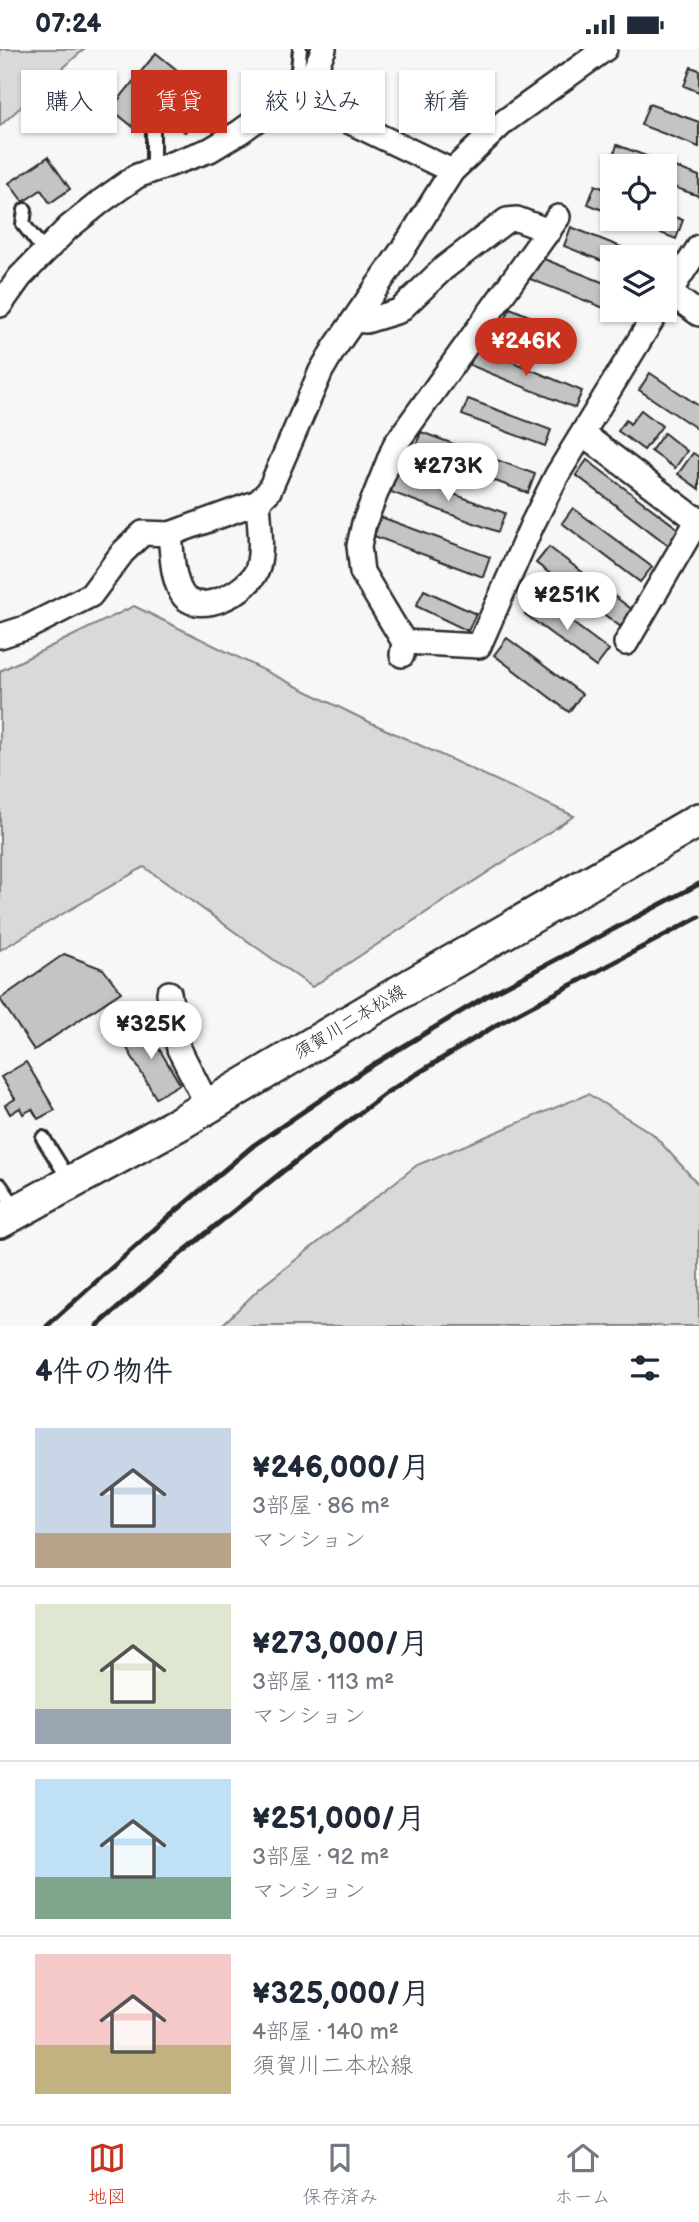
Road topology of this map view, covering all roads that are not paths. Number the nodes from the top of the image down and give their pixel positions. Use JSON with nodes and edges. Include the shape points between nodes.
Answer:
{"nodes":[{"id":1,"x":300,"y":49,"type":"edge"},
{"id":2,"x":324,"y":49,"type":"edge"},
{"id":3,"x":605,"y":49,"type":"edge"},
{"id":4,"x":298,"y":70,"type":"edge"},
{"id":5,"x":314,"y":70,"type":"edge"},
{"id":6,"x":241,"y":131,"type":"edge"},
{"id":7,"x":153,"y":133,"type":"edge"},
{"id":8,"x":379,"y":133,"type":"edge"},
{"id":9,"x":153,"y":170,"type":"junction"},
{"id":10,"x":452,"y":171,"type":"junction"},
{"id":11,"x":25,"y":210,"type":"dead end"},
{"id":12,"x":699,"y":247,"type":"edge"},
{"id":13,"x":45,"y":252,"type":"junction"},
{"id":14,"x":677,"y":280,"type":"edge"},
{"id":15,"x":3,"y":298,"type":"edge"},
{"id":16,"x":677,"y":305,"type":"edge"},
{"id":17,"x":699,"y":314,"type":"edge"},
{"id":18,"x":354,"y":320,"type":"junction"},
{"id":19,"x":651,"y":322,"type":"edge"},
{"id":20,"x":583,"y":434,"type":"junction"},
{"id":21,"x":258,"y":502,"type":"junction"},
{"id":22,"x":698,"y":519,"type":"edge"},
{"id":23,"x":170,"y":534,"type":"junction"},
{"id":24,"x":0,"y":636,"type":"edge"},
{"id":25,"x":625,"y":643,"type":"dead end"},
{"id":26,"x":699,"y":820,"type":"edge"},
{"id":27,"x":169,"y":993,"type":"dead end"},
{"id":28,"x":208,"y":1106,"type":"junction"},
{"id":29,"x":43,"y":1138,"type":"dead end"},
{"id":30,"x":70,"y":1182,"type":"junction"},
{"id":31,"x":6,"y":1206,"type":"edge"}],
"edges":[{"from":1,"to":4,"type":"lane"},
{"from":2,"to":5,"type":"street"},
{"from":3,"to":10,"type":"street","via":[[505,121]]},
{"from":6,"to":9,"type":"street","via":[[210,150]]},
{"from":7,"to":9,"type":"lane"},
{"from":8,"to":10,"type":"street"},
{"from":9,"to":13,"type":"street","via":[[103,200]]},
{"from":10,"to":18,"type":"street"},
{"from":11,"to":13,"type":"lane","via":[[23,224]]},
{"from":12,"to":14,"type":"street"},
{"from":13,"to":15,"type":"street"},
{"from":16,"to":17,"type":"street"},
{"from":18,"to":20,"type":"street","via":[[399,311],[444,268],[507,220],[553,224],[395,445],[364,523],[359,546],[362,572],[403,649],[480,646],[532,525]]},
{"from":18,"to":21,"type":"street","via":[[321,371],[269,491]]},
{"from":19,"to":20,"type":"street"},
{"from":20,"to":22,"type":"street"},
{"from":21,"to":23,"type":"street"},
{"from":21,"to":23,"type":"street","via":[[258,568],[251,581],[232,596],[193,603],[181,594]]},
{"from":22,"to":25,"type":"street"},
{"from":23,"to":24,"type":"street","via":[[143,533],[90,595]]},
{"from":26,"to":28,"type":"main road","name":"須賀川二本松線"},
{"from":27,"to":28,"type":"street","via":[[178,1049]]},
{"from":28,"to":30,"type":"main road","name":"須賀川二本松線"},
{"from":29,"to":30,"type":"lane"},
{"from":30,"to":31,"type":"main road","name":"須賀川二本松線"}]}
